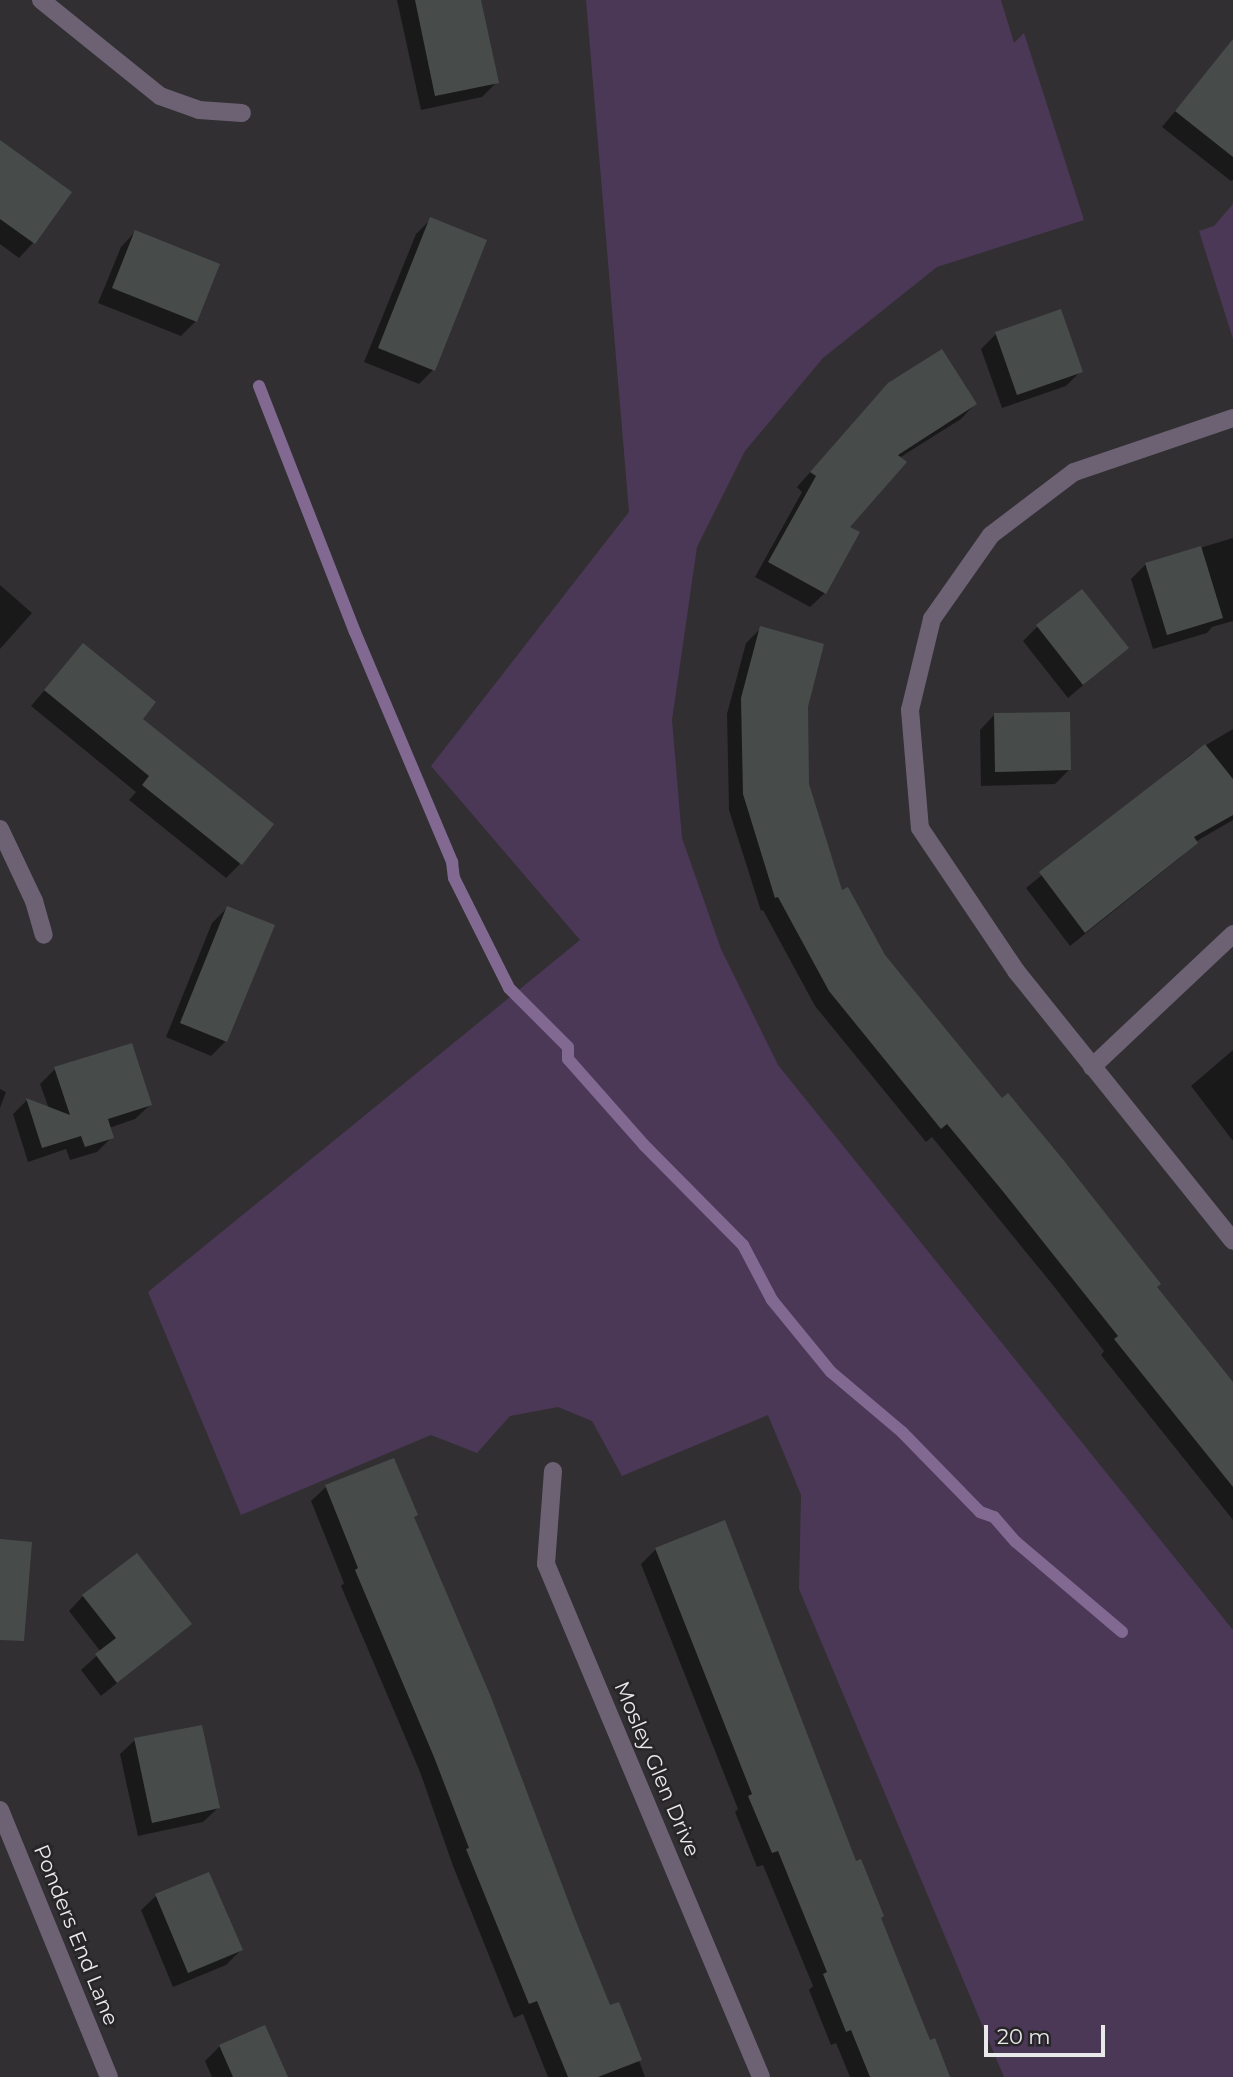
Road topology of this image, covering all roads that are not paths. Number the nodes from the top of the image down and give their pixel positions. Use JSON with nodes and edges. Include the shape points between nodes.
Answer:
{"nodes":[{"id":1,"x":41,"y":0,"type":"edge"},
{"id":2,"x":242,"y":113,"type":"dead end"},
{"id":3,"x":1233,"y":418,"type":"edge"},
{"id":4,"x":0,"y":829,"type":"edge"},
{"id":5,"x":1233,"y":934,"type":"edge"},
{"id":6,"x":44,"y":935,"type":"dead end"},
{"id":7,"x":1093,"y":1067,"type":"junction"},
{"id":8,"x":1233,"y":1241,"type":"edge"},
{"id":9,"x":553,"y":1471,"type":"dead end"},
{"id":10,"x":0,"y":1810,"type":"edge"},
{"id":11,"x":109,"y":2077,"type":"edge"},
{"id":12,"x":761,"y":2077,"type":"edge"}],
"edges":[{"from":1,"to":2,"type":"street","via":[[160,96],[199,110]]},
{"from":3,"to":7,"type":"street","via":[[1074,472],[991,535],[932,619],[910,710],[920,828],[1016,971]]},
{"from":4,"to":6,"type":"street","via":[[34,901]]},
{"from":5,"to":7,"type":"street"},
{"from":7,"to":8,"type":"street"},
{"from":9,"to":12,"type":"street","name":"Mosley Glen Drive","via":[[546,1564]]},
{"from":10,"to":11,"type":"street","name":"Ponders End Lane"}]}
